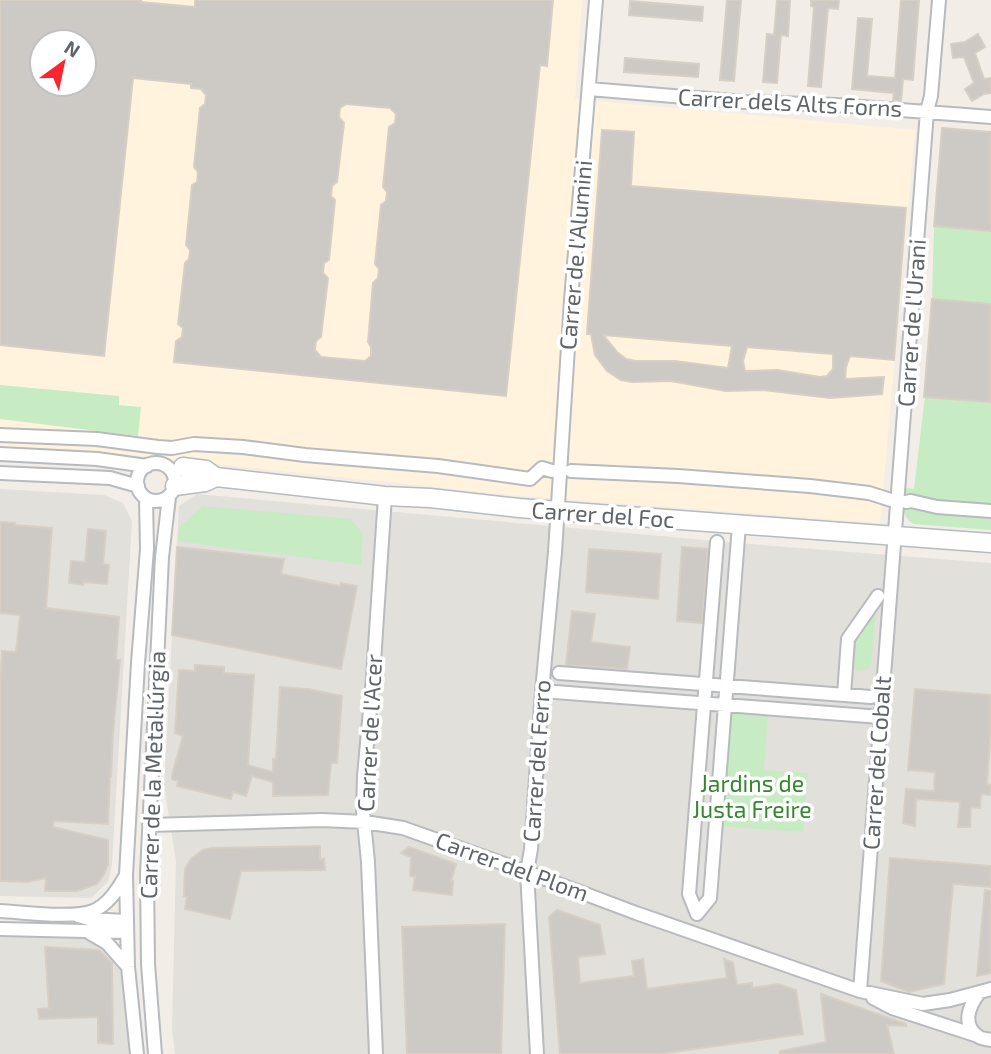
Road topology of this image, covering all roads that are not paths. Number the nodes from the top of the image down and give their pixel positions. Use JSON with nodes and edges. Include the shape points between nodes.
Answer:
{"nodes":[{"id":1,"x":596,"y":0,"type":"edge"},
{"id":2,"x":939,"y":0,"type":"edge"},
{"id":3,"x":589,"y":89,"type":"junction"},
{"id":4,"x":927,"y":111,"type":"junction"},
{"id":5,"x":991,"y":117,"type":"edge"},
{"id":6,"x":0,"y":435,"type":"edge"},
{"id":7,"x":0,"y":454,"type":"edge"},
{"id":8,"x":147,"y":466,"type":"junction"},
{"id":9,"x":176,"y":467,"type":"junction"},
{"id":10,"x":547,"y":470,"type":"dead end"},
{"id":11,"x":572,"y":471,"type":"dead end"},
{"id":12,"x":0,"y":473,"type":"edge"},
{"id":13,"x":216,"y":477,"type":"junction"},
{"id":14,"x":138,"y":486,"type":"junction"},
{"id":15,"x":172,"y":491,"type":"junction"},
{"id":16,"x":385,"y":496,"type":"junction"},
{"id":17,"x":146,"y":499,"type":"junction"},
{"id":18,"x":888,"y":499,"type":"dead end"},
{"id":19,"x":909,"y":501,"type":"dead end"},
{"id":20,"x":557,"y":510,"type":"junction"},
{"id":21,"x":991,"y":511,"type":"edge"},
{"id":22,"x":739,"y":525,"type":"junction"},
{"id":23,"x":895,"y":536,"type":"junction"},
{"id":24,"x":717,"y":542,"type":"dead end"},
{"id":25,"x":991,"y":543,"type":"edge"},
{"id":26,"x":878,"y":596,"type":"dead end"},
{"id":27,"x":712,"y":598,"type":"junction"},
{"id":28,"x":734,"y":600,"type":"junction"},
{"id":29,"x":708,"y":649,"type":"junction"},
{"id":30,"x":730,"y":652,"type":"junction"},
{"id":31,"x":559,"y":673,"type":"dead end"},
{"id":32,"x":613,"y":677,"type":"junction"},
{"id":33,"x":672,"y":682,"type":"junction"},
{"id":34,"x":706,"y":684,"type":"junction"},
{"id":35,"x":727,"y":686,"type":"junction"},
{"id":36,"x":782,"y":690,"type":"junction"},
{"id":37,"x":542,"y":691,"type":"junction"},
{"id":38,"x":838,"y":694,"type":"junction"},
{"id":39,"x":612,"y":696,"type":"junction"},
{"id":40,"x":871,"y":697,"type":"dead end"},
{"id":41,"x":670,"y":700,"type":"junction"},
{"id":42,"x":704,"y":703,"type":"junction"},
{"id":43,"x":725,"y":704,"type":"junction"},
{"id":44,"x":780,"y":709,"type":"junction"},
{"id":45,"x":831,"y":713,"type":"junction"},
{"id":46,"x":881,"y":718,"type":"junction"},
{"id":47,"x":701,"y":747,"type":"junction"},
{"id":48,"x":722,"y":748,"type":"junction"},
{"id":49,"x":698,"y":785,"type":"junction"},
{"id":50,"x":719,"y":786,"type":"junction"},
{"id":51,"x":365,"y":822,"type":"junction"},
{"id":52,"x":149,"y":825,"type":"junction"},
{"id":53,"x":693,"y":841,"type":"junction"},
{"id":54,"x":714,"y":843,"type":"junction"},
{"id":55,"x":527,"y":872,"type":"junction"},
{"id":56,"x":147,"y":874,"type":"junction"},
{"id":57,"x":126,"y":875,"type":"junction"},
{"id":58,"x":0,"y":911,"type":"edge"},
{"id":59,"x":76,"y":915,"type":"junction"},
{"id":60,"x":124,"y":924,"type":"junction"},
{"id":61,"x":0,"y":929,"type":"edge"},
{"id":62,"x":88,"y":932,"type":"junction"},
{"id":63,"x":127,"y":949,"type":"junction"},
{"id":64,"x":148,"y":964,"type":"junction"},
{"id":65,"x":128,"y":967,"type":"junction"},
{"id":66,"x":860,"y":991,"type":"junction"},
{"id":67,"x":985,"y":991,"type":"edge"},
{"id":68,"x":985,"y":1038,"type":"edge"},
{"id":69,"x":137,"y":1054,"type":"edge"},
{"id":70,"x":155,"y":1054,"type":"edge"},
{"id":71,"x":376,"y":1054,"type":"edge"},
{"id":72,"x":537,"y":1054,"type":"edge"}],
"edges":[{"from":1,"to":3,"type":"street","name":"Carrer de l'Alumini"},
{"from":2,"to":4,"type":"street","name":"Carrer de l'Urani"},
{"from":3,"to":4,"type":"street","name":"Carrer dels Alts Forns"},
{"from":3,"to":20,"type":"street","name":"Carrer de l'Alumini"},
{"from":4,"to":5,"type":"street","name":"Carrer dels Alts Forns"},
{"from":4,"to":23,"type":"street","name":"Carrer de l'Urani"},
{"from":6,"to":10,"type":"street","name":"Carrer del Foc","via":[[172,448],[194,444],[243,447],[530,479]]},
{"from":7,"to":8,"type":"street"},
{"from":8,"to":9,"type":"street"},
{"from":8,"to":14,"type":"street","via":[[139,474]]},
{"from":9,"to":13,"type":"street","name":"Carrer del Foc","via":[[206,470]]},
{"from":9,"to":15,"type":"street"},
{"from":11,"to":18,"type":"street","name":"Carrer del Foc","via":[[810,486]]},
{"from":12,"to":14,"type":"street","via":[[110,478]]},
{"from":13,"to":15,"type":"street","name":"Carrer del Foc"},
{"from":13,"to":16,"type":"street","name":"Carrer del Foc"},
{"from":14,"to":17,"type":"street"},
{"from":15,"to":17,"type":"street","via":[[158,502]]},
{"from":15,"to":52,"type":"street","name":"Carrer de la Metal·lúrgia","via":[[162,557]]},
{"from":16,"to":20,"type":"street","name":"Carrer del Foc"},
{"from":16,"to":51,"type":"street","name":"Carrer de l'Acer","via":[[364,776]]},
{"from":17,"to":57,"type":"street","name":"Carrer de la Metal·lúrgia","via":[[147,549]]},
{"from":19,"to":21,"type":"street"},
{"from":20,"to":22,"type":"street","name":"Carrer del Foc"},
{"from":20,"to":37,"type":"street","name":"Carrer del Ferro"},
{"from":22,"to":23,"type":"street","name":"Carrer del Foc"},
{"from":22,"to":28,"type":"street"},
{"from":23,"to":25,"type":"street","name":"Carrer del Foc"},
{"from":23,"to":46,"type":"street","name":"Carrer del Cobalt"},
{"from":24,"to":27,"type":"street"},
{"from":26,"to":38,"type":"street","via":[[848,639]]},
{"from":27,"to":28,"type":"street"},
{"from":27,"to":29,"type":"street"},
{"from":28,"to":30,"type":"street"},
{"from":29,"to":30,"type":"street"},
{"from":29,"to":34,"type":"street"},
{"from":30,"to":35,"type":"street"},
{"from":31,"to":32,"type":"street"},
{"from":32,"to":33,"type":"street"},
{"from":32,"to":39,"type":"street"},
{"from":33,"to":34,"type":"street"},
{"from":33,"to":41,"type":"street"},
{"from":34,"to":35,"type":"street"},
{"from":34,"to":42,"type":"street"},
{"from":35,"to":36,"type":"street"},
{"from":35,"to":43,"type":"street"},
{"from":36,"to":38,"type":"street"},
{"from":36,"to":44,"type":"street"},
{"from":37,"to":39,"type":"street"},
{"from":37,"to":55,"type":"street","name":"Carrer del Ferro"},
{"from":38,"to":40,"type":"street"},
{"from":38,"to":45,"type":"street"},
{"from":39,"to":41,"type":"street"},
{"from":41,"to":42,"type":"street"},
{"from":42,"to":43,"type":"street"},
{"from":42,"to":47,"type":"street"},
{"from":43,"to":44,"type":"street"},
{"from":43,"to":48,"type":"street"},
{"from":44,"to":45,"type":"street"},
{"from":45,"to":46,"type":"street"},
{"from":46,"to":66,"type":"street","name":"Carrer del Cobalt"},
{"from":47,"to":48,"type":"street"},
{"from":47,"to":49,"type":"street"},
{"from":48,"to":50,"type":"street"},
{"from":49,"to":50,"type":"street"},
{"from":49,"to":53,"type":"street"},
{"from":50,"to":54,"type":"street"},
{"from":51,"to":52,"type":"street","name":"Carrer del Plom"},
{"from":51,"to":55,"type":"street","name":"Carrer del Plom","via":[[402,828]]},
{"from":51,"to":71,"type":"street","name":"Carrer de l'Acer"},
{"from":52,"to":56,"type":"street","name":"Carrer de la Metal·lúrgia"},
{"from":53,"to":54,"type":"street"},
{"from":53,"to":54,"type":"street","via":[[689,894],[697,915],[710,898]]},
{"from":55,"to":66,"type":"street","name":"Carrer del Plom"},
{"from":55,"to":72,"type":"street","name":"Carrer del Ferro"},
{"from":56,"to":60,"type":"street"},
{"from":56,"to":64,"type":"street","name":"Carrer de la Metal·lúrgia"},
{"from":57,"to":59,"type":"street","via":[[105,903]]},
{"from":57,"to":60,"type":"street","name":"Carrer de la Metal·lúrgia"},
{"from":58,"to":59,"type":"street"},
{"from":59,"to":60,"type":"street"},
{"from":60,"to":62,"type":"street"},
{"from":60,"to":63,"type":"street","name":"Carrer de la Metal·lúrgia"},
{"from":61,"to":62,"type":"street"},
{"from":62,"to":65,"type":"street","via":[[107,943]]},
{"from":63,"to":64,"type":"street"},
{"from":63,"to":65,"type":"street","name":"Carrer de la Metal·lúrgia"},
{"from":64,"to":70,"type":"street","name":"Carrer de la Metal·lúrgia"},
{"from":65,"to":69,"type":"street","name":"Carrer de la Metal·lúrgia"},
{"from":66,"to":67,"type":"street","via":[[923,1004]]},
{"from":66,"to":68,"type":"street","via":[[892,1008]]},
{"from":67,"to":68,"type":"street","via":[[970,1005],[968,1014],[970,1025]]}]}
